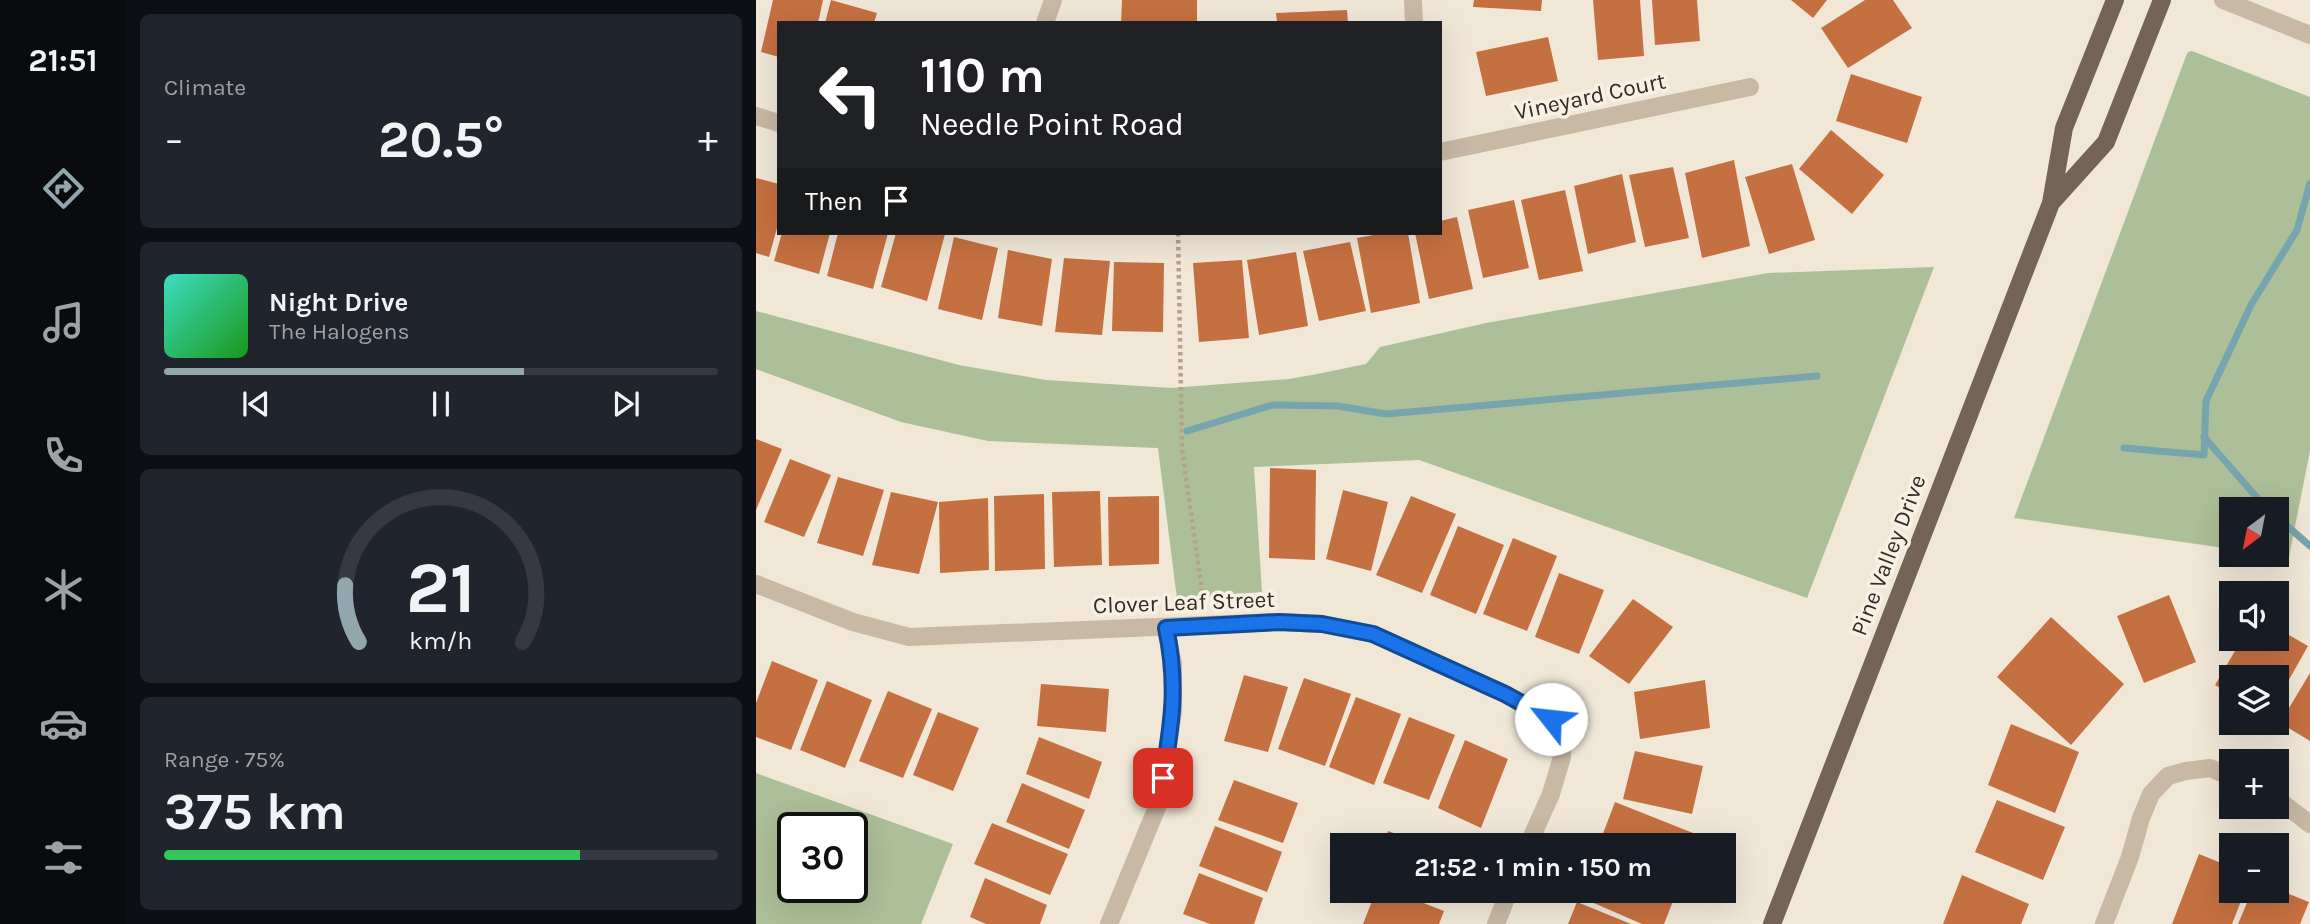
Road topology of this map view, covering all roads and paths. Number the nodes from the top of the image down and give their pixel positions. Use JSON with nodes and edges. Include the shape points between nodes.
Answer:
{"nodes":[{"id":1,"x":1053,"y":0,"type":"edge"},
{"id":2,"x":1413,"y":0,"type":"edge"},
{"id":3,"x":2115,"y":0,"type":"edge"},
{"id":4,"x":2162,"y":0,"type":"edge"},
{"id":5,"x":2223,"y":0,"type":"edge"},
{"id":6,"x":1046,"y":21,"type":"edge"},
{"id":7,"x":1414,"y":21,"type":"edge"},
{"id":8,"x":2310,"y":35,"type":"edge"},
{"id":9,"x":1750,"y":87,"type":"dead end"},
{"id":10,"x":756,"y":116,"type":"edge"},
{"id":11,"x":777,"y":122,"type":"edge"},
{"id":12,"x":1442,"y":152,"type":"edge"},
{"id":13,"x":2050,"y":203,"type":"junction"},
{"id":14,"x":1178,"y":235,"type":"edge"},
{"id":15,"x":756,"y":584,"type":"edge"},
{"id":16,"x":1204,"y":606,"type":"dead end"},
{"id":17,"x":1166,"y":628,"type":"junction"},
{"id":18,"x":2219,"y":772,"type":"edge"},
{"id":19,"x":2289,"y":808,"type":"edge"},
{"id":20,"x":2310,"y":824,"type":"edge"},
{"id":21,"x":1533,"y":833,"type":"edge"},
{"id":22,"x":1504,"y":903,"type":"edge"},
{"id":23,"x":1109,"y":924,"type":"edge"},
{"id":24,"x":1496,"y":924,"type":"edge"},
{"id":25,"x":1772,"y":924,"type":"edge"},
{"id":26,"x":2104,"y":924,"type":"edge"}],
"edges":[{"from":1,"to":6,"type":"street"},
{"from":2,"to":7,"type":"street"},
{"from":3,"to":13,"type":"main road","name":"Pine Valley Drive","via":[[2064,128]]},
{"from":4,"to":13,"type":"main road","name":"Pine Valley Drive","via":[[2106,142]]},
{"from":5,"to":8,"type":"street"},
{"from":9,"to":12,"type":"street","name":"Vineyard Court"},
{"from":10,"to":11,"type":"street"},
{"from":13,"to":25,"type":"main road","name":"Pine Valley Drive"},
{"from":14,"to":16,"type":"path","via":[[1182,449]]},
{"from":15,"to":17,"type":"street","name":"Clover Leaf Street","via":[[853,622],[909,637]]},
{"from":17,"to":21,"type":"street","name":"Clover Leaf Street","via":[[1290,622],[1373,634],[1551,719],[1562,736],[1562,757]]},
{"from":17,"to":23,"type":"street","via":[[1173,664],[1173,712],[1160,800]]},
{"from":18,"to":26,"type":"street","via":[[2210,768],[2168,776],[2151,794]]},
{"from":19,"to":20,"type":"street"},
{"from":22,"to":24,"type":"street"}]}
